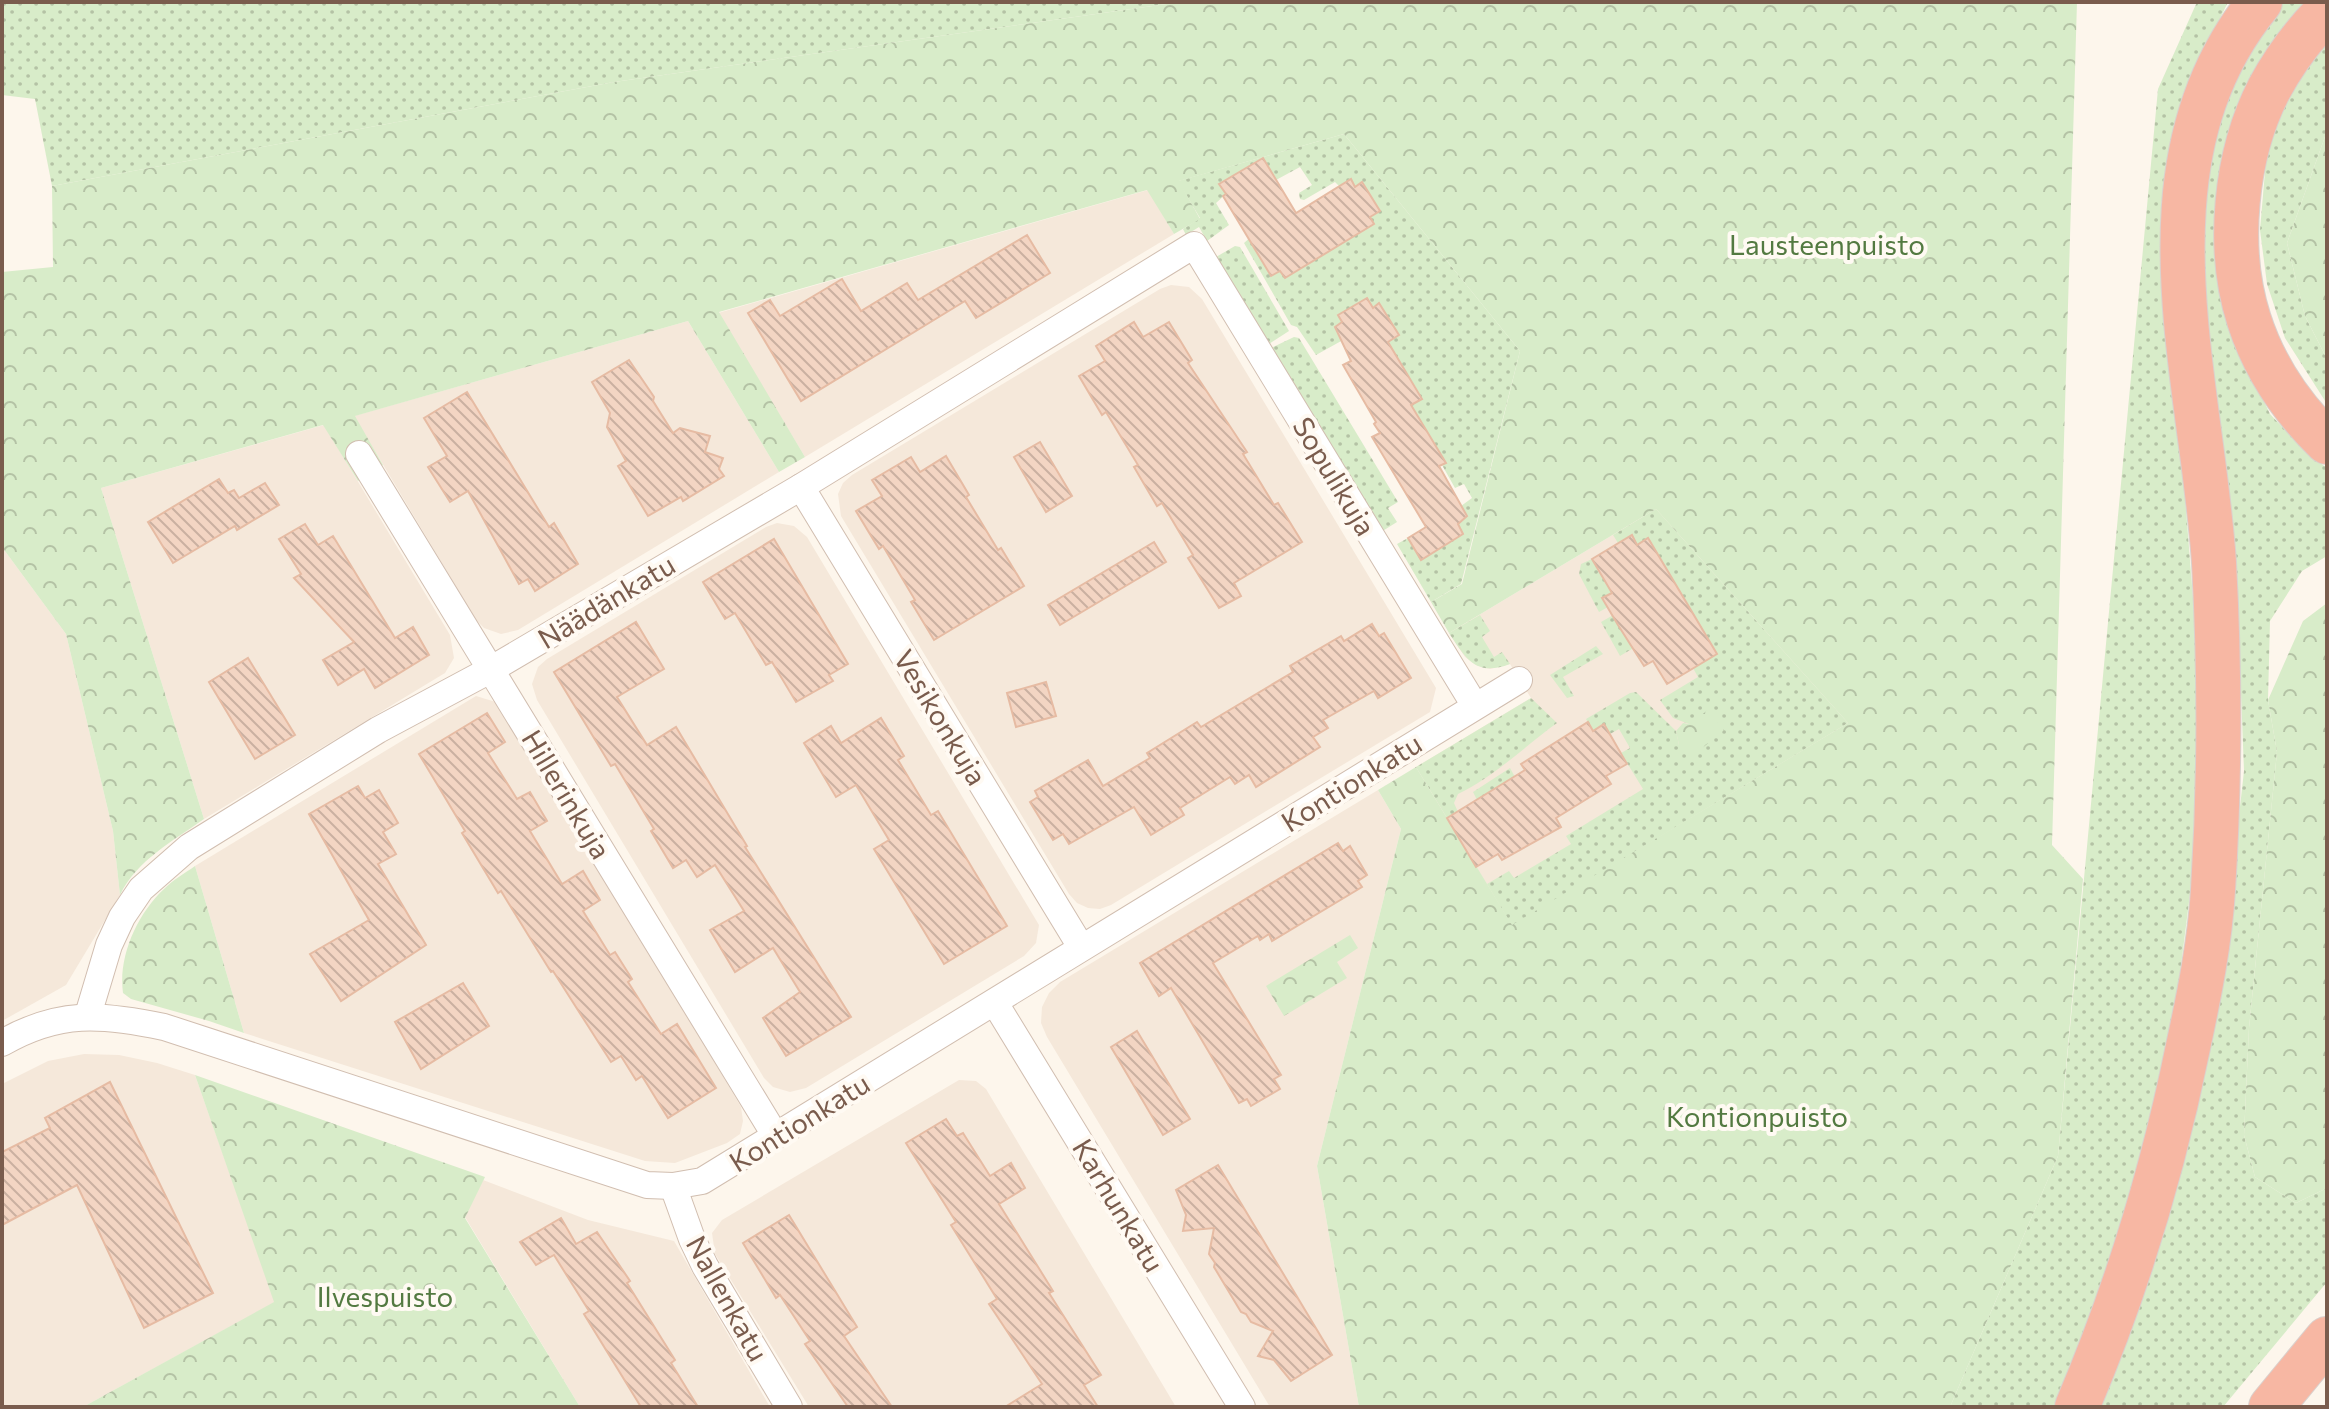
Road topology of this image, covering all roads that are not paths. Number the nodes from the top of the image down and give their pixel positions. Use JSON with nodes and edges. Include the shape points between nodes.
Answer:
{"nodes":[{"id":1,"x":2260,"y":2,"type":"edge"},
{"id":2,"x":2327,"y":11,"type":"edge"},
{"id":3,"x":1194,"y":245,"type":"joint"},
{"id":4,"x":2327,"y":442,"type":"edge"},
{"id":5,"x":359,"y":454,"type":"dead end"},
{"id":6,"x":801,"y":487,"type":"junction"},
{"id":7,"x":490,"y":670,"type":"junction"},
{"id":8,"x":1519,"y":680,"type":"dead end"},
{"id":9,"x":1475,"y":706,"type":"junction"},
{"id":10,"x":1081,"y":947,"type":"junction"},
{"id":11,"x":995,"y":1003,"type":"junction"},
{"id":12,"x":88,"y":1015,"type":"junction"},
{"id":13,"x":2,"y":1043,"type":"edge"},
{"id":14,"x":775,"y":1135,"type":"junction"},
{"id":15,"x":673,"y":1186,"type":"junction"},
{"id":16,"x":2327,"y":1339,"type":"edge"},
{"id":17,"x":789,"y":1407,"type":"edge"},
{"id":18,"x":1242,"y":1407,"type":"edge"},
{"id":19,"x":2077,"y":1407,"type":"edge"},
{"id":20,"x":2271,"y":1407,"type":"edge"}],
"edges":[{"from":1,"to":19,"type":"highway","via":[[2212,80],[2194,134],[2184,200],[2187,331],[2216,620],[2219,790],[2213,896],[2175,1111],[2144,1220]]},
{"from":2,"to":4,"type":"highway","via":[[2292,54],[2255,120],[2241,182],[2237,253],[2248,318],[2260,350],[2286,394]]},
{"from":3,"to":6,"type":"street","name":"Näädänkatu"},
{"from":3,"to":9,"type":"street","name":"Sopulikuja"},
{"from":5,"to":7,"type":"street","name":"Hillerinkuja"},
{"from":6,"to":7,"type":"street","name":"Näädänkatu"},
{"from":6,"to":10,"type":"street","name":"Vesikonkuja"},
{"from":7,"to":12,"type":"street","name":"Näädänkatu","via":[[378,730],[163,867],[122,917]]},
{"from":7,"to":14,"type":"street","name":"Hillerinkuja"},
{"from":8,"to":9,"type":"street","name":"Kontionkatu"},
{"from":9,"to":10,"type":"street","name":"Kontionkatu"},
{"from":10,"to":11,"type":"street","name":"Kontionkatu"},
{"from":11,"to":14,"type":"street","name":"Kontionkatu"},
{"from":11,"to":18,"type":"street","name":"Karhunkatu"},
{"from":12,"to":13,"type":"street","name":"Kontionkatu","via":[[53,1020]]},
{"from":12,"to":15,"type":"street","name":"Kontionkatu","via":[[164,1027],[647,1185]]},
{"from":14,"to":15,"type":"street","name":"Kontionkatu","via":[[702,1181]]},
{"from":15,"to":17,"type":"street","name":"Nallenkatu","via":[[705,1266]]},
{"from":16,"to":20,"type":"highway"}]}
